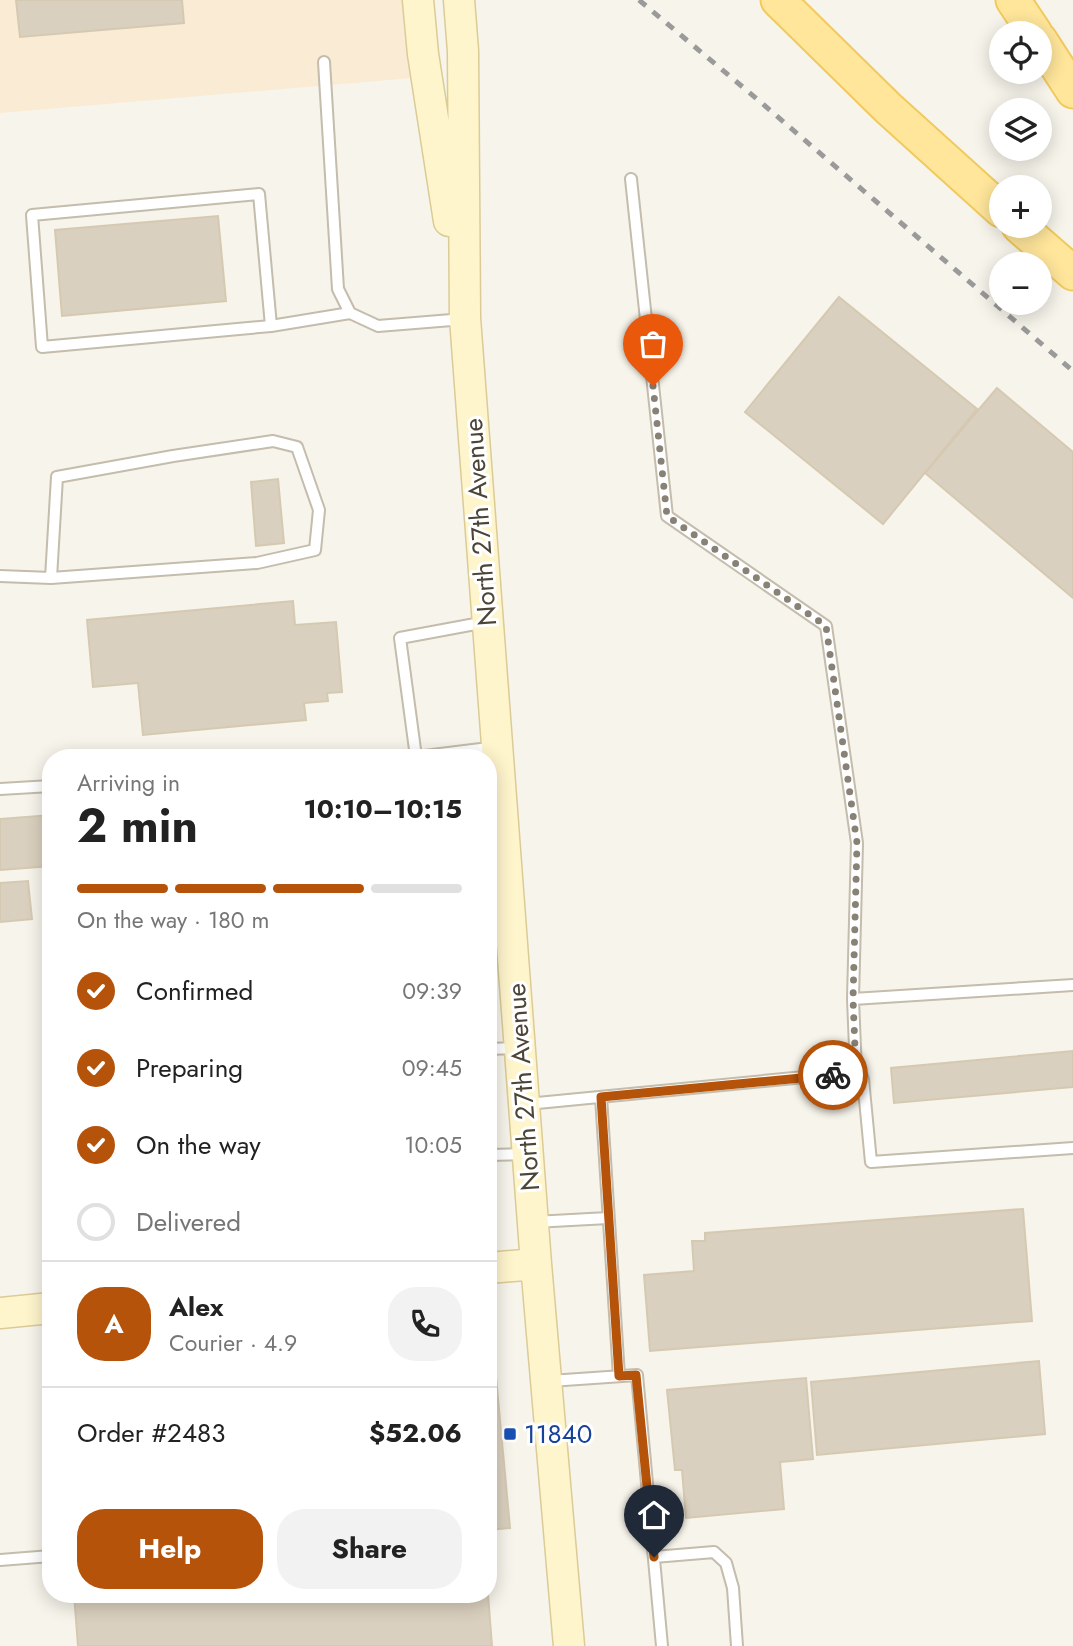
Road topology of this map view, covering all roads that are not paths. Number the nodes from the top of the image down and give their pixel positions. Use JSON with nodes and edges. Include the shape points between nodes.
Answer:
{"nodes":[{"id":1,"x":418,"y":0,"type":"edge"},
{"id":2,"x":459,"y":0,"type":"edge"},
{"id":3,"x":778,"y":0,"type":"edge"},
{"id":4,"x":1013,"y":0,"type":"edge"},
{"id":5,"x":1027,"y":21,"type":"edge"},
{"id":6,"x":1052,"y":59,"type":"edge"},
{"id":7,"x":324,"y":62,"type":"dead end"},
{"id":8,"x":1073,"y":91,"type":"edge"},
{"id":9,"x":631,"y":179,"type":"dead end"},
{"id":10,"x":989,"y":199,"type":"edge"},
{"id":11,"x":1033,"y":238,"type":"edge"},
{"id":12,"x":1073,"y":273,"type":"edge"},
{"id":13,"x":350,"y":313,"type":"junction"},
{"id":14,"x":465,"y":318,"type":"junction"},
{"id":15,"x":271,"y":326,"type":"junction"},
{"id":16,"x":0,"y":576,"type":"edge"},
{"id":17,"x":51,"y":578,"type":"junction"},
{"id":18,"x":487,"y":622,"type":"junction"},
{"id":19,"x":497,"y":747,"type":"junction"},
{"id":20,"x":410,"y":749,"type":"edge"},
{"id":21,"x":480,"y":749,"type":"edge"},
{"id":22,"x":42,"y":787,"type":"edge"},
{"id":23,"x":0,"y":789,"type":"edge"},
{"id":24,"x":1073,"y":985,"type":"edge"},
{"id":25,"x":853,"y":999,"type":"junction"},
{"id":26,"x":520,"y":1047,"type":"junction"},
{"id":27,"x":497,"y":1048,"type":"edge"},
{"id":28,"x":856,"y":1072,"type":"junction"},
{"id":29,"x":601,"y":1097,"type":"junction"},
{"id":30,"x":524,"y":1105,"type":"junction"},
{"id":31,"x":1073,"y":1148,"type":"edge"},
{"id":32,"x":528,"y":1154,"type":"junction"},
{"id":33,"x":497,"y":1155,"type":"edge"},
{"id":34,"x":608,"y":1218,"type":"junction"},
{"id":35,"x":533,"y":1222,"type":"junction"},
{"id":36,"x":536,"y":1264,"type":"junction"},
{"id":37,"x":497,"y":1267,"type":"edge"},
{"id":38,"x":42,"y":1309,"type":"edge"},
{"id":39,"x":0,"y":1313,"type":"edge"},
{"id":40,"x":619,"y":1376,"type":"junction"},
{"id":41,"x":547,"y":1382,"type":"junction"},
{"id":42,"x":42,"y":1557,"type":"edge"},
{"id":43,"x":654,"y":1557,"type":"junction"},
{"id":44,"x":0,"y":1560,"type":"edge"},
{"id":45,"x":569,"y":1646,"type":"edge"},
{"id":46,"x":663,"y":1646,"type":"edge"},
{"id":47,"x":737,"y":1646,"type":"edge"}],
"edges":[{"from":1,"to":14,"type":"main road","name":"North 27th Avenue"},
{"from":2,"to":14,"type":"main road","name":"North 27th Avenue"},
{"from":3,"to":10,"type":"main road"},
{"from":4,"to":5,"type":"main road"},
{"from":6,"to":8,"type":"main road"},
{"from":7,"to":13,"type":"lane","via":[[338,289]]},
{"from":9,"to":25,"type":"lane","via":[[667,516],[826,626],[857,843]]},
{"from":11,"to":12,"type":"main road"},
{"from":13,"to":14,"type":"lane","via":[[378,326]]},
{"from":13,"to":15,"type":"lane"},
{"from":14,"to":18,"type":"main road","name":"North 27th Avenue"},
{"from":15,"to":15,"type":"lane","via":[[42,347],[32,215],[260,194]]},
{"from":16,"to":17,"type":"lane"},
{"from":17,"to":17,"type":"lane","via":[[257,563],[315,550],[319,510],[297,447],[273,441],[57,477]]},
{"from":18,"to":19,"type":"main road","name":"North 27th Avenue"},
{"from":18,"to":20,"type":"lane","via":[[400,638]]},
{"from":19,"to":21,"type":"lane"},
{"from":19,"to":26,"type":"main road","name":"North 27th Avenue"},
{"from":22,"to":23,"type":"lane"},
{"from":24,"to":25,"type":"lane"},
{"from":25,"to":28,"type":"lane"},
{"from":26,"to":27,"type":"lane"},
{"from":26,"to":30,"type":"main road","name":"North 27th Avenue"},
{"from":28,"to":29,"type":"lane"},
{"from":28,"to":31,"type":"lane","via":[[863,1079],[871,1162]]},
{"from":29,"to":30,"type":"lane"},
{"from":29,"to":34,"type":"lane"},
{"from":30,"to":32,"type":"main road","name":"North 27th Avenue"},
{"from":32,"to":33,"type":"lane"},
{"from":32,"to":35,"type":"main road","name":"North 27th Avenue"},
{"from":34,"to":35,"type":"lane"},
{"from":34,"to":40,"type":"lane"},
{"from":35,"to":36,"type":"main road","name":"North 27th Avenue"},
{"from":36,"to":37,"type":"main road"},
{"from":36,"to":41,"type":"main road","name":"North 27th Avenue"},
{"from":38,"to":39,"type":"main road"},
{"from":40,"to":41,"type":"lane"},
{"from":40,"to":43,"type":"lane","via":[[636,1375]]},
{"from":41,"to":45,"type":"main road","name":"North 27th Avenue"},
{"from":42,"to":44,"type":"lane"},
{"from":43,"to":46,"type":"lane"},
{"from":43,"to":47,"type":"lane","via":[[713,1552],[726,1563],[733,1588]]}]}
